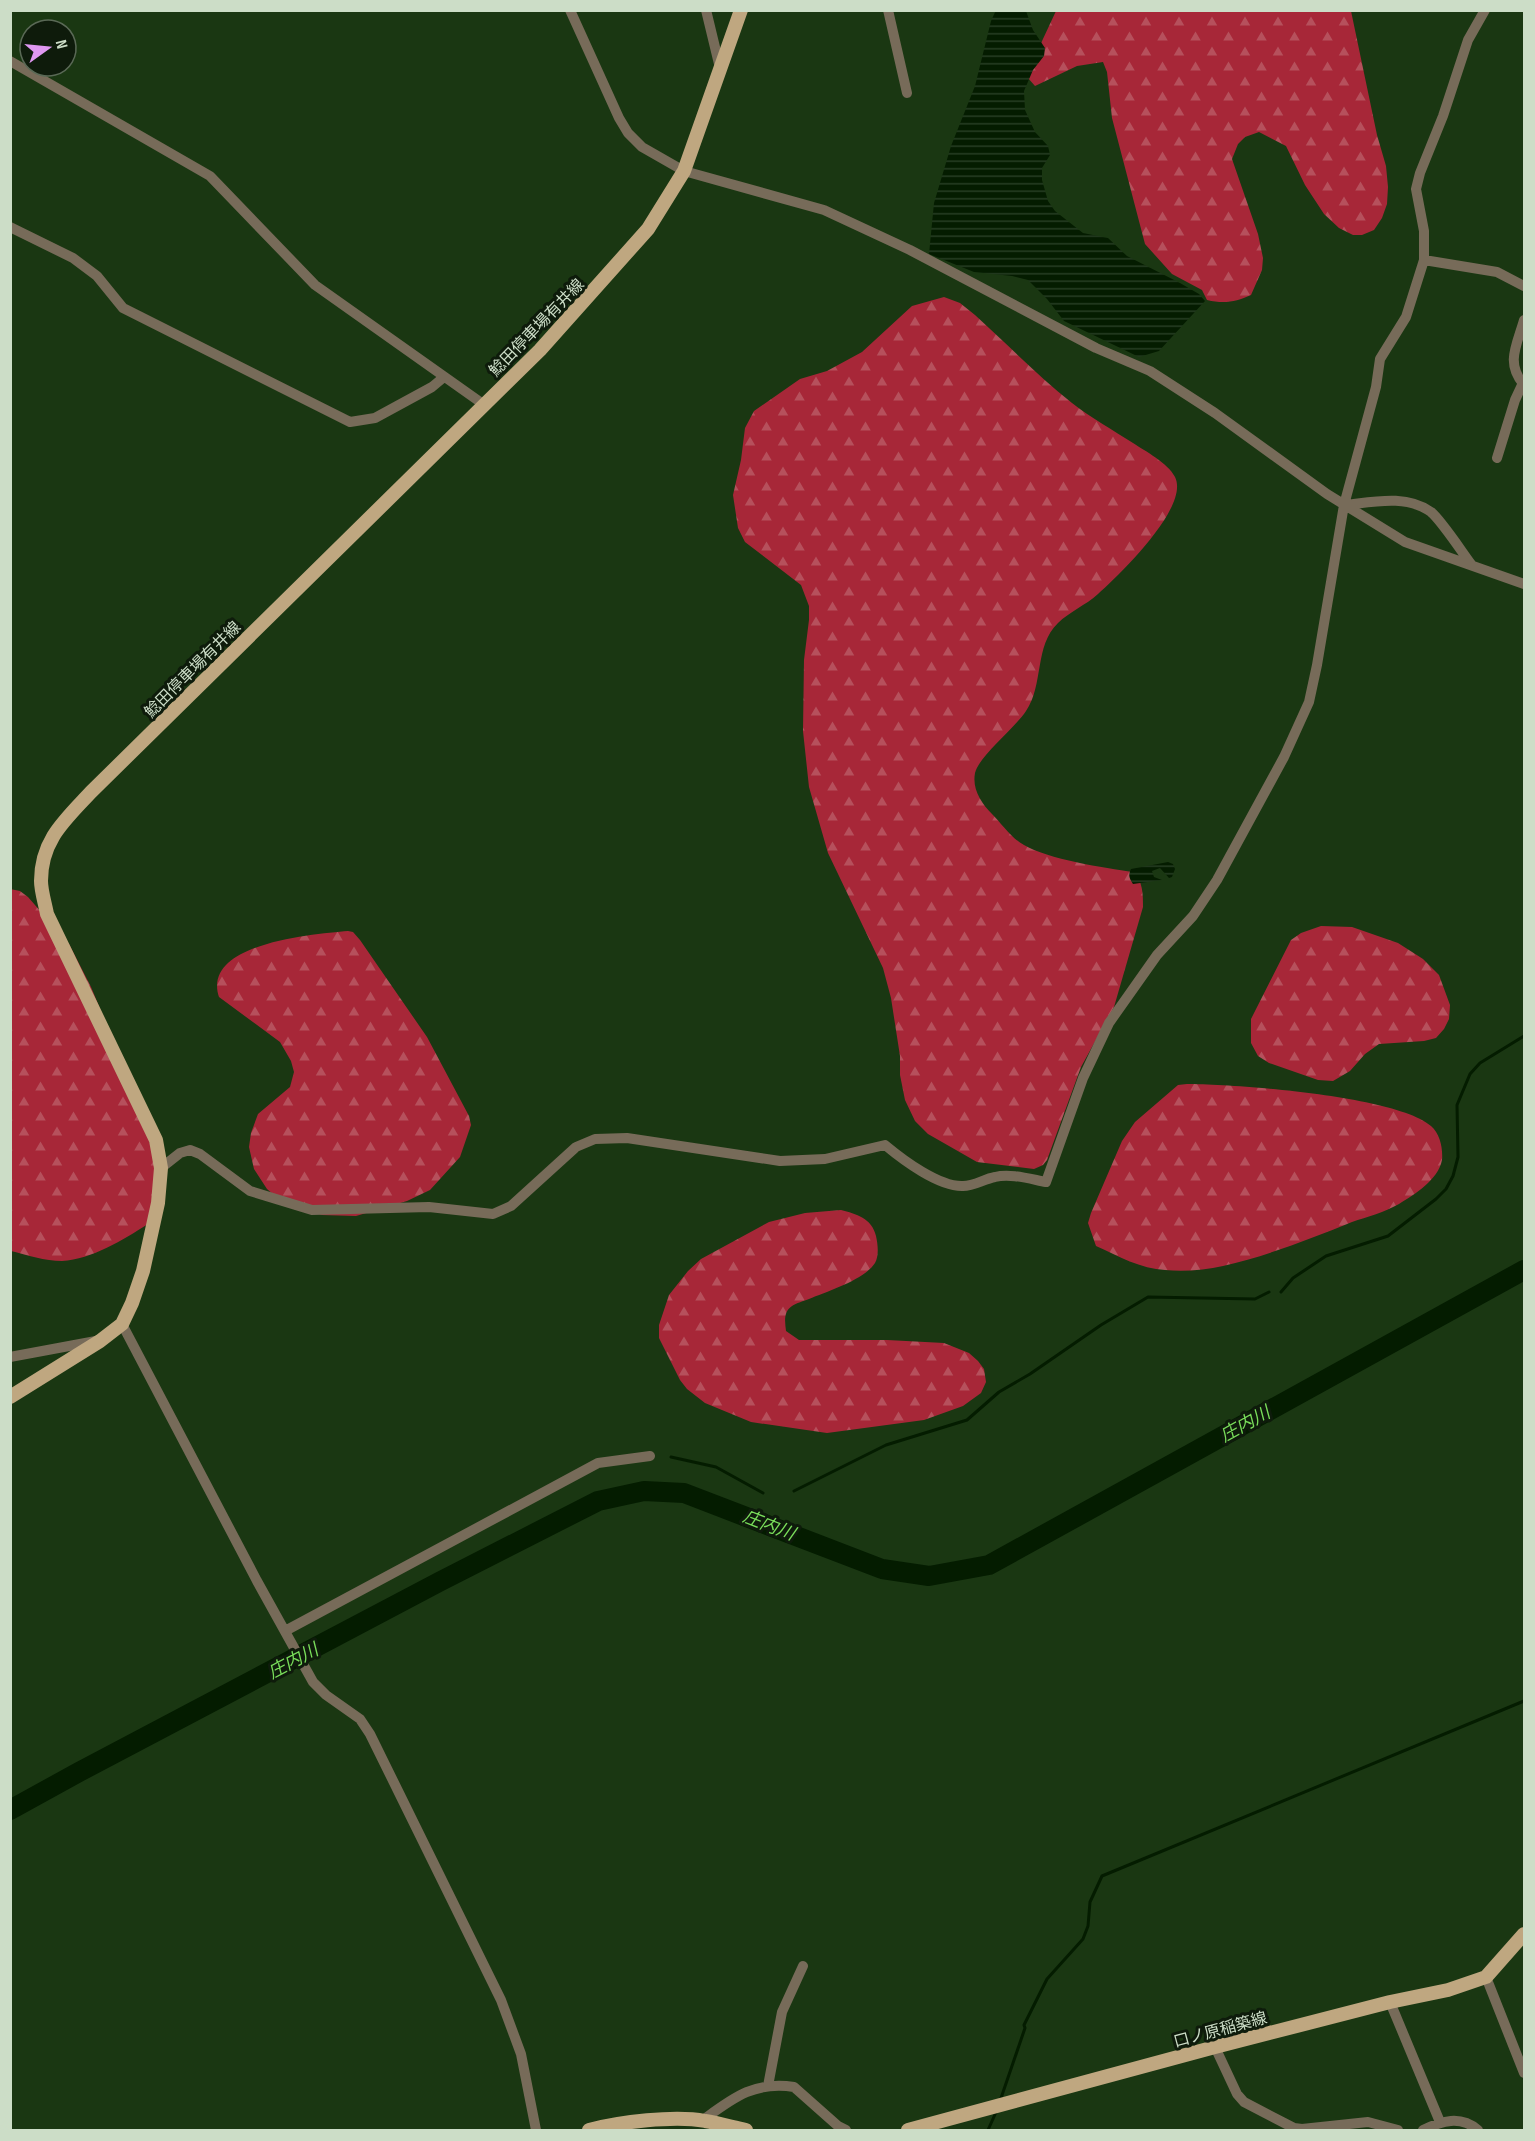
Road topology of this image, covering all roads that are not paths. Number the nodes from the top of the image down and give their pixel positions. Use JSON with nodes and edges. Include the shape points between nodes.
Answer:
{"nodes":[{"id":1,"x":570,"y":10,"type":"edge"},
{"id":2,"x":706,"y":10,"type":"edge"},
{"id":3,"x":741,"y":10,"type":"edge"},
{"id":4,"x":888,"y":10,"type":"edge"},
{"id":5,"x":1485,"y":10,"type":"edge"},
{"id":6,"x":10,"y":61,"type":"edge"},
{"id":7,"x":720,"y":68,"type":"junction"},
{"id":8,"x":907,"y":93,"type":"dead end"},
{"id":9,"x":684,"y":171,"type":"junction"},
{"id":10,"x":10,"y":227,"type":"edge"},
{"id":11,"x":1424,"y":260,"type":"junction"},
{"id":12,"x":1524,"y":286,"type":"edge"},
{"id":13,"x":1524,"y":320,"type":"edge"},
{"id":14,"x":444,"y":377,"type":"junction"},
{"id":15,"x":1524,"y":384,"type":"edge"},
{"id":16,"x":483,"y":404,"type":"junction"},
{"id":17,"x":1497,"y":458,"type":"dead end"},
{"id":18,"x":1344,"y":505,"type":"junction"},
{"id":19,"x":1471,"y":564,"type":"junction"},
{"id":20,"x":1524,"y":584,"type":"edge"},
{"id":21,"x":161,"y":1168,"type":"junction"},
{"id":22,"x":123,"y":1324,"type":"junction"},
{"id":23,"x":100,"y":1341,"type":"junction"},
{"id":24,"x":10,"y":1357,"type":"edge"},
{"id":25,"x":10,"y":1397,"type":"edge"},
{"id":26,"x":650,"y":1456,"type":"dead end"},
{"id":27,"x":286,"y":1632,"type":"junction"},
{"id":28,"x":1524,"y":1934,"type":"edge"},
{"id":29,"x":803,"y":1966,"type":"dead end"},
{"id":30,"x":1486,"y":1977,"type":"junction"},
{"id":31,"x":1390,"y":2002,"type":"junction"},
{"id":32,"x":1215,"y":2047,"type":"junction"},
{"id":33,"x":1524,"y":2073,"type":"edge"},
{"id":34,"x":768,"y":2086,"type":"junction"},
{"id":35,"x":702,"y":2120,"type":"junction"},
{"id":36,"x":1440,"y":2122,"type":"junction"},
{"id":37,"x":536,"y":2130,"type":"edge"},
{"id":38,"x":589,"y":2130,"type":"edge"},
{"id":39,"x":746,"y":2130,"type":"edge"},
{"id":40,"x":846,"y":2130,"type":"edge"},
{"id":41,"x":908,"y":2130,"type":"edge"},
{"id":42,"x":1398,"y":2130,"type":"edge"},
{"id":43,"x":1423,"y":2130,"type":"edge"},
{"id":44,"x":1478,"y":2130,"type":"edge"}],
"edges":[{"from":1,"to":9,"type":"street","via":[[628,133],[642,147]]},
{"from":2,"to":7,"type":"street"},
{"from":3,"to":7,"type":"main road","name":"鯰田停車場有井線"},
{"from":4,"to":8,"type":"street"},
{"from":5,"to":11,"type":"street","via":[[1468,40],[1416,189],[1424,231]]},
{"from":6,"to":14,"type":"street","via":[[210,176],[315,285]]},
{"from":7,"to":9,"type":"main road","name":"鯰田停車場有井線"},
{"from":9,"to":16,"type":"main road","name":"鯰田停車場有井線","via":[[648,229],[614,270],[540,350]]},
{"from":9,"to":18,"type":"street","via":[[824,210],[910,250],[1096,348],[1150,371]]},
{"from":10,"to":14,"type":"street","via":[[73,258],[97,276],[123,308],[350,422],[375,418]]},
{"from":11,"to":12,"type":"street","via":[[1497,272]]},
{"from":11,"to":18,"type":"street","via":[[1406,317],[1380,359]]},
{"from":13,"to":15,"type":"street","via":[[1512,362]]},
{"from":14,"to":16,"type":"street"},
{"from":15,"to":17,"type":"street"},
{"from":16,"to":21,"type":"main road","name":"鯰田停車場有井線","via":[[53,832],[40,882],[47,914],[156,1140]]},
{"from":18,"to":19,"type":"street","via":[[1405,542]]},
{"from":18,"to":19,"type":"street","via":[[1394,500],[1416,504],[1433,513]]},
{"from":18,"to":21,"type":"street","via":[[1309,702],[1284,757],[1217,880],[1109,1023],[1083,1078],[1046,1182],[996,1176],[970,1185],[948,1184],[885,1145],[825,1159],[780,1161],[627,1138],[595,1138],[576,1148],[511,1206],[493,1214],[429,1207],[312,1210],[250,1191],[189,1150]]},
{"from":19,"to":20,"type":"street"},
{"from":21,"to":22,"type":"main road","name":"鯰田停車場有井線","via":[[158,1203],[143,1271]]},
{"from":22,"to":23,"type":"main road"},
{"from":22,"to":27,"type":"street"},
{"from":23,"to":24,"type":"street"},
{"from":23,"to":25,"type":"main road"},
{"from":26,"to":27,"type":"street","via":[[598,1463]]},
{"from":27,"to":37,"type":"street","via":[[313,1682],[360,1719],[370,1734],[429,1851],[509,2018]]},
{"from":28,"to":30,"type":"main road","name":"口ノ原稲築線"},
{"from":29,"to":34,"type":"street","via":[[782,2012]]},
{"from":30,"to":31,"type":"main road","name":"口ノ原稲築線","via":[[1448,1990]]},
{"from":30,"to":33,"type":"street"},
{"from":31,"to":32,"type":"main road","name":"口ノ原稲築線"},
{"from":31,"to":36,"type":"street"},
{"from":32,"to":41,"type":"main road","name":"口ノ原稲築線"},
{"from":32,"to":42,"type":"street","via":[[1244,2102],[1294,2128],[1368,2122]]},
{"from":34,"to":35,"type":"street","via":[[736,2096]]},
{"from":34,"to":40,"type":"street","via":[[794,2087]]},
{"from":35,"to":38,"type":"main road","via":[[664,2120]]},
{"from":35,"to":39,"type":"main road"},
{"from":36,"to":43,"type":"street"},
{"from":36,"to":44,"type":"street","via":[[1465,2122]]}]}
